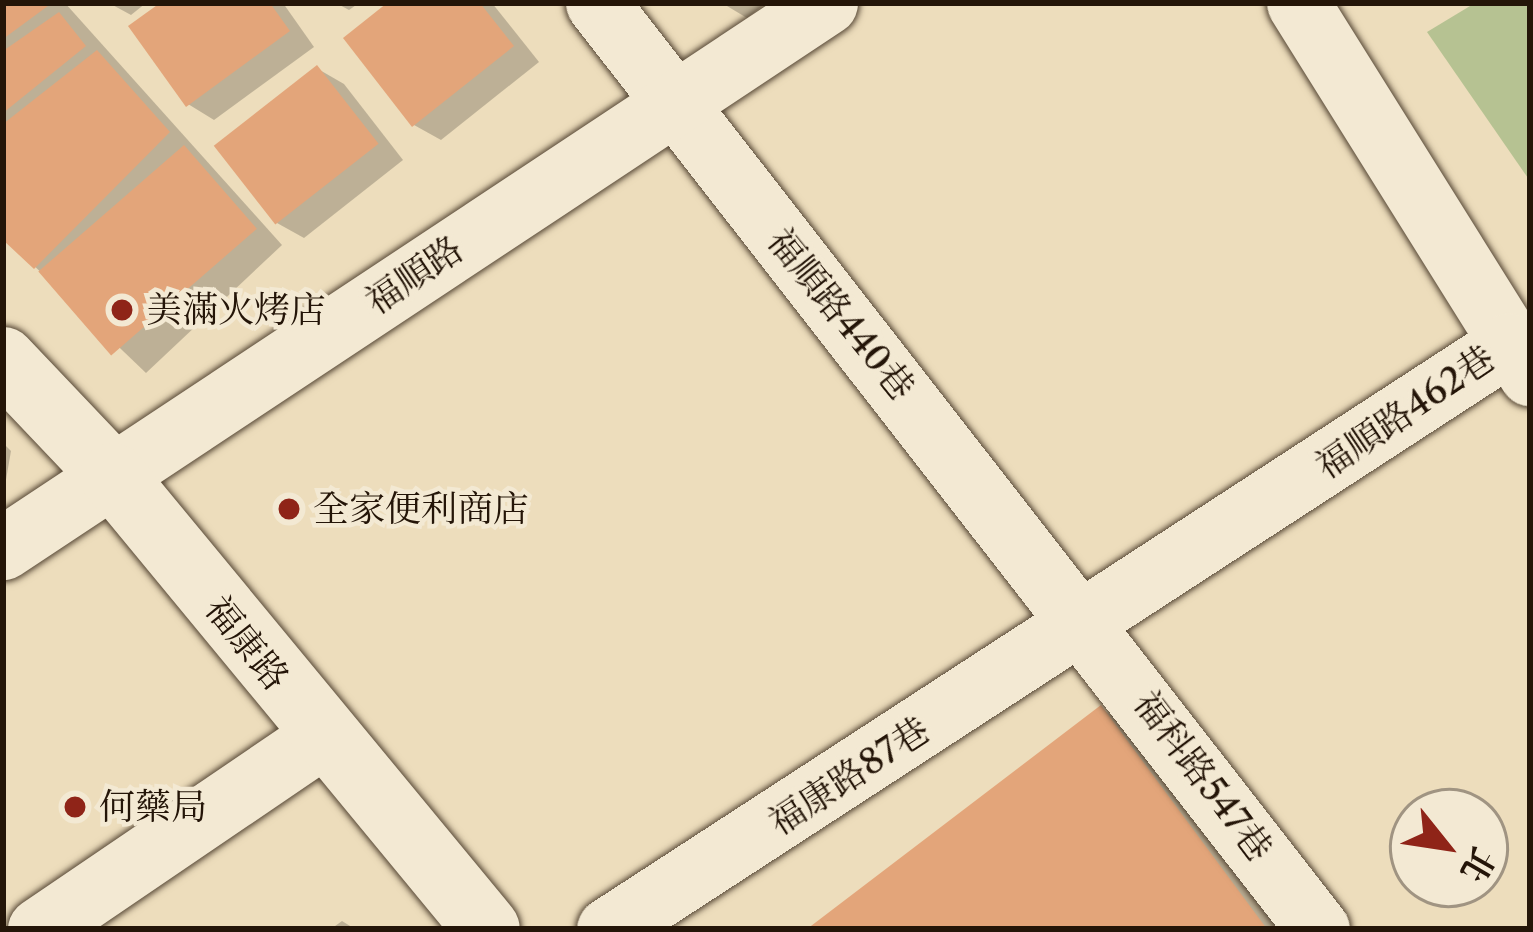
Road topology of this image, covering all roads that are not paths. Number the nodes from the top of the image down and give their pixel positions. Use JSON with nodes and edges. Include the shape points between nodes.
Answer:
{"nodes":[{"id":1,"x":597,"y":3,"type":"edge"},
{"id":2,"x":826,"y":3,"type":"edge"},
{"id":3,"x":1298,"y":3,"type":"edge"},
{"id":4,"x":672,"y":104,"type":"junction"},
{"id":5,"x":1519,"y":359,"type":"edge"},
{"id":6,"x":3,"y":360,"type":"edge"},
{"id":7,"x":113,"y":476,"type":"junction"},
{"id":8,"x":3,"y":548,"type":"edge"},
{"id":9,"x":1089,"y":622,"type":"junction"},
{"id":10,"x":322,"y":737,"type":"junction"},
{"id":11,"x":39,"y":929,"type":"edge"},
{"id":12,"x":488,"y":929,"type":"edge"},
{"id":13,"x":608,"y":929,"type":"edge"},
{"id":14,"x":1318,"y":929,"type":"edge"}],
"edges":[{"from":1,"to":4,"type":"street","name":"福順路440巷"},
{"from":2,"to":4,"type":"street","name":"福順路"},
{"from":3,"to":5,"type":"street","name":"福順路462巷"},
{"from":4,"to":7,"type":"street","name":"福順路"},
{"from":4,"to":9,"type":"street","name":"福順路440巷"},
{"from":5,"to":9,"type":"street","name":"福順路462巷"},
{"from":6,"to":7,"type":"street","name":"福康路"},
{"from":7,"to":8,"type":"street","name":"福順路"},
{"from":7,"to":10,"type":"street","name":"福康路"},
{"from":9,"to":13,"type":"street","name":"福康路87巷"},
{"from":9,"to":14,"type":"street","name":"福科路547巷"},
{"from":10,"to":11,"type":"street"},
{"from":10,"to":12,"type":"street","name":"福康路"}]}
